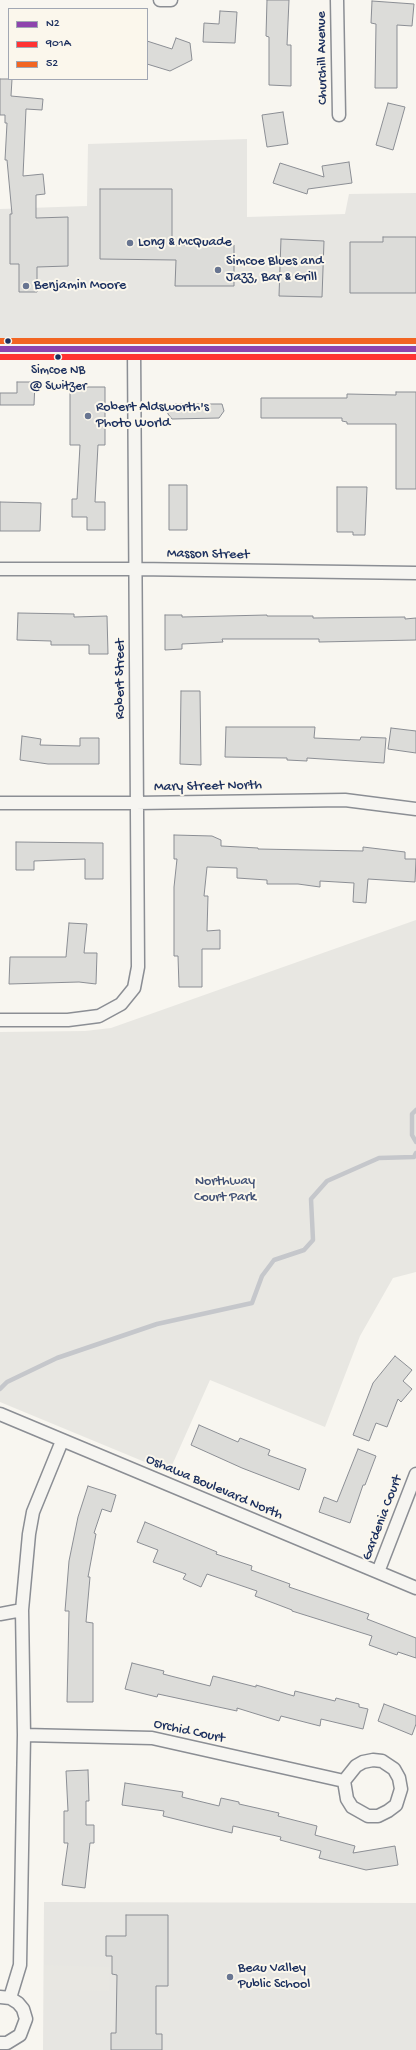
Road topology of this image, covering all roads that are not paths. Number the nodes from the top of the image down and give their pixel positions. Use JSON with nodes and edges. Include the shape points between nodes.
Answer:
{"nodes":[{"id":1,"x":160,"y":0,"type":"edge"},
{"id":2,"x":171,"y":0,"type":"edge"},
{"id":3,"x":337,"y":0,"type":"edge"},
{"id":4,"x":339,"y":115,"type":"dead end"},
{"id":5,"x":0,"y":349,"type":"edge"},
{"id":6,"x":134,"y":349,"type":"junction"},
{"id":7,"x":416,"y":349,"type":"edge"},
{"id":8,"x":0,"y":569,"type":"edge"},
{"id":9,"x":136,"y":569,"type":"junction"},
{"id":10,"x":416,"y":573,"type":"edge"},
{"id":11,"x":0,"y":802,"type":"edge"},
{"id":12,"x":136,"y":803,"type":"junction"},
{"id":13,"x":416,"y":809,"type":"edge"},
{"id":14,"x":0,"y":1020,"type":"edge"},
{"id":15,"x":0,"y":1414,"type":"edge"},
{"id":16,"x":62,"y":1441,"type":"junction"},
{"id":17,"x":416,"y":1474,"type":"edge"},
{"id":18,"x":378,"y":1572,"type":"junction"},
{"id":19,"x":416,"y":1588,"type":"edge"},
{"id":20,"x":22,"y":1610,"type":"junction"},
{"id":21,"x":0,"y":1614,"type":"edge"},
{"id":22,"x":24,"y":1735,"type":"junction"},
{"id":23,"x":344,"y":1782,"type":"junction"},
{"id":24,"x":5,"y":1998,"type":"edge"},
{"id":25,"x":0,"y":2043,"type":"edge"}],
"edges":[{"from":1,"to":2,"type":"street"},
{"from":3,"to":4,"type":"street","name":"Churchill Avenue"},
{"from":5,"to":6,"type":"main road"},
{"from":6,"to":7,"type":"main road"},
{"from":6,"to":9,"type":"street","name":"Robert Street"},
{"from":8,"to":9,"type":"street","name":"Masson Street"},
{"from":9,"to":10,"type":"street","name":"Masson Street"},
{"from":9,"to":12,"type":"street","name":"Robert Street"},
{"from":11,"to":12,"type":"street","name":"Mary Street North"},
{"from":12,"to":13,"type":"street","name":"Mary Street North","via":[[345,800]]},
{"from":12,"to":14,"type":"street","name":"Robert Street","via":[[138,967],[134,988],[121,1004],[99,1016],[68,1020]]},
{"from":15,"to":16,"type":"street","name":"Oshawa Boulevard North"},
{"from":16,"to":18,"type":"street","name":"Oshawa Boulevard North"},
{"from":16,"to":20,"type":"street","via":[[33,1512]]},
{"from":17,"to":18,"type":"street","name":"Gardenia Court"},
{"from":18,"to":19,"type":"street","name":"Oshawa Boulevard North"},
{"from":20,"to":21,"type":"street"},
{"from":20,"to":22,"type":"street"},
{"from":22,"to":23,"type":"street","name":"Orchid Court","via":[[152,1738]]},
{"from":22,"to":24,"type":"street","via":[[20,1966]]},
{"from":23,"to":23,"type":"street","via":[[352,1807],[368,1816],[378,1816],[388,1811],[399,1798],[401,1789],[394,1769],[373,1760],[356,1766]]},
{"from":24,"to":25,"type":"street","via":[[18,2003],[26,2019],[20,2035],[14,2040]]}]}
